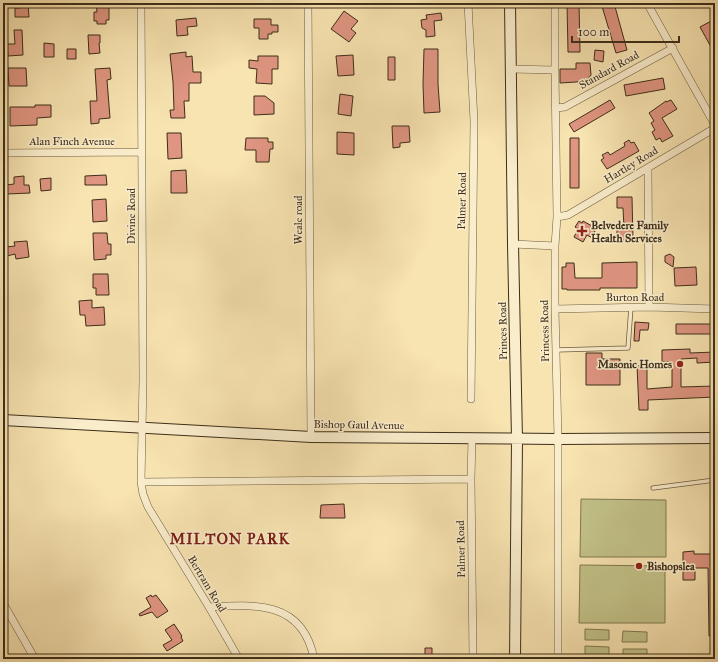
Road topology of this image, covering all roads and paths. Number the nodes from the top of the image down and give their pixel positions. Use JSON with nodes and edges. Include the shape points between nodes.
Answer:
{"nodes":[{"id":1,"x":141,"y":3,"type":"edge"},
{"id":2,"x":308,"y":3,"type":"edge"},
{"id":3,"x":468,"y":3,"type":"edge"},
{"id":4,"x":510,"y":3,"type":"edge"},
{"id":5,"x":555,"y":3,"type":"edge"},
{"id":6,"x":647,"y":3,"type":"edge"},
{"id":7,"x":673,"y":48,"type":"junction"},
{"id":8,"x":511,"y":69,"type":"junction"},
{"id":9,"x":555,"y":70,"type":"junction"},
{"id":10,"x":556,"y":108,"type":"junction"},
{"id":11,"x":715,"y":126,"type":"edge"},
{"id":12,"x":142,"y":152,"type":"junction"},
{"id":13,"x":3,"y":153,"type":"edge"},
{"id":14,"x":648,"y":168,"type":"junction"},
{"id":15,"x":557,"y":217,"type":"junction"},
{"id":16,"x":513,"y":244,"type":"junction"},
{"id":17,"x":556,"y":246,"type":"junction"},
{"id":18,"x":631,"y":307,"type":"junction"},
{"id":19,"x":649,"y":307,"type":"junction"},
{"id":20,"x":555,"y":309,"type":"junction"},
{"id":21,"x":715,"y":309,"type":"edge"},
{"id":22,"x":556,"y":350,"type":"junction"},
{"id":23,"x":471,"y":399,"type":"dead end"},
{"id":24,"x":3,"y":420,"type":"edge"},
{"id":25,"x":143,"y":429,"type":"junction"},
{"id":26,"x":310,"y":437,"type":"junction"},
{"id":27,"x":472,"y":438,"type":"junction"},
{"id":28,"x":715,"y":438,"type":"edge"},
{"id":29,"x":517,"y":439,"type":"junction"},
{"id":30,"x":558,"y":439,"type":"junction"},
{"id":31,"x":471,"y":479,"type":"junction"},
{"id":32,"x":715,"y":480,"type":"edge"},
{"id":33,"x":141,"y":482,"type":"junction"},
{"id":34,"x":653,"y":488,"type":"dead end"},
{"id":35,"x":3,"y":603,"type":"edge"},
{"id":36,"x":209,"y":607,"type":"junction"},
{"id":37,"x":35,"y":659,"type":"edge"},
{"id":38,"x":239,"y":659,"type":"edge"},
{"id":39,"x":314,"y":659,"type":"edge"},
{"id":40,"x":473,"y":659,"type":"edge"},
{"id":41,"x":515,"y":659,"type":"edge"},
{"id":42,"x":558,"y":659,"type":"edge"}],
"edges":[{"from":1,"to":12,"type":"street","name":"Divine Road"},
{"from":2,"to":26,"type":"street","name":"Weale road"},
{"from":3,"to":23,"type":"street","name":"Palmer Road","via":[[474,122]]},
{"from":4,"to":8,"type":"main road","name":"Princes Road"},
{"from":5,"to":9,"type":"street","name":"Princess Road"},
{"from":6,"to":7,"type":"street"},
{"from":7,"to":10,"type":"street","name":"Standard Road","via":[[565,107]]},
{"from":7,"to":11,"type":"street"},
{"from":8,"to":9,"type":"street"},
{"from":8,"to":16,"type":"main road","name":"Princes Road"},
{"from":9,"to":10,"type":"street","name":"Princess Road"},
{"from":10,"to":15,"type":"street","name":"Princess Road"},
{"from":11,"to":14,"type":"street","name":"Hartley Road"},
{"from":12,"to":13,"type":"street","name":"Alan Finch Avenue"},
{"from":12,"to":25,"type":"street","name":"Divine Road"},
{"from":14,"to":15,"type":"street","name":"Hartley Road","via":[[568,215]]},
{"from":14,"to":19,"type":"street"},
{"from":15,"to":17,"type":"street","name":"Princess Road"},
{"from":16,"to":17,"type":"street"},
{"from":16,"to":29,"type":"main road","name":"Princes Road"},
{"from":17,"to":20,"type":"street","name":"Princess Road"},
{"from":18,"to":19,"type":"street","name":"Burton Road"},
{"from":18,"to":20,"type":"street","name":"Burton Road"},
{"from":18,"to":22,"type":"lane","via":[[628,348]]},
{"from":19,"to":21,"type":"street","name":"Burton Road"},
{"from":20,"to":22,"type":"street","name":"Princess Road"},
{"from":22,"to":30,"type":"street","name":"Princess Road"},
{"from":24,"to":25,"type":"main road","name":"Bishop Gaul Avenue"},
{"from":25,"to":26,"type":"main road","name":"Bishop Gaul Avenue"},
{"from":25,"to":33,"type":"street","name":"Bertram Road"},
{"from":26,"to":27,"type":"main road","name":"Bishop Gaul Avenue"},
{"from":27,"to":29,"type":"main road","name":"Bishop Gaul Avenue"},
{"from":27,"to":31,"type":"street","name":"Palmer Road"},
{"from":28,"to":30,"type":"main road","name":"Bishop Gaul Avenue"},
{"from":29,"to":30,"type":"main road","name":"Bishop Gaul Avenue"},
{"from":29,"to":41,"type":"main road","name":"Princes Road"},
{"from":30,"to":42,"type":"street","name":"Princess Road"},
{"from":31,"to":33,"type":"street"},
{"from":31,"to":40,"type":"street","name":"Palmer Road"},
{"from":32,"to":34,"type":"lane"},
{"from":33,"to":36,"type":"street","name":"Bertram Road","via":[[148,507]]},
{"from":35,"to":37,"type":"street"},
{"from":36,"to":38,"type":"street","name":"Bertram Road"},
{"from":36,"to":39,"type":"street","via":[[230,605],[270,608],[286,614],[298,624],[311,645]]}]}
